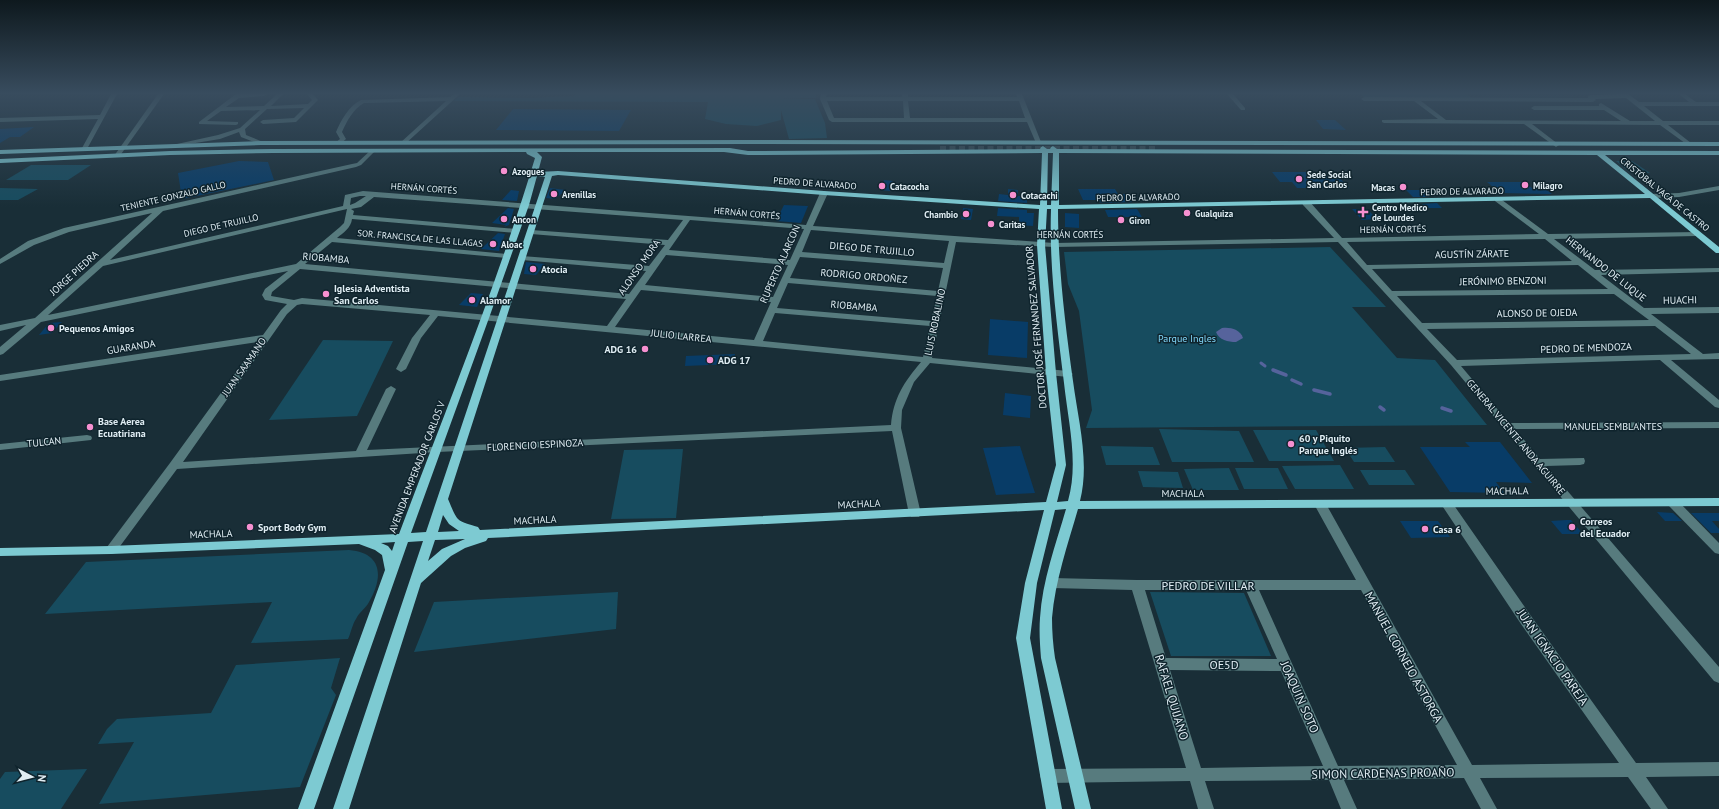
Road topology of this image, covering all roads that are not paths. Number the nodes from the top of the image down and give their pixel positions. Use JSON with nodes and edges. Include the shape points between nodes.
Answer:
{"nodes":[{"id":1,"x":93,"y":132,"type":"edge"},
{"id":2,"x":135,"y":132,"type":"edge"},
{"id":3,"x":233,"y":132,"type":"edge"},
{"id":4,"x":242,"y":132,"type":"edge"},
{"id":5,"x":339,"y":132,"type":"edge"},
{"id":6,"x":416,"y":132,"type":"edge"},
{"id":7,"x":1034,"y":132,"type":"edge"},
{"id":8,"x":1538,"y":132,"type":"edge"},
{"id":9,"x":1675,"y":132,"type":"edge"},
{"id":10,"x":998,"y":142,"type":"junction"},
{"id":11,"x":1038,"y":142,"type":"junction"},
{"id":12,"x":1097,"y":142,"type":"junction"},
{"id":13,"x":261,"y":143,"type":"junction"},
{"id":14,"x":338,"y":143,"type":"junction"},
{"id":15,"x":403,"y":143,"type":"junction"},
{"id":16,"x":1392,"y":144,"type":"junction"},
{"id":17,"x":1689,"y":144,"type":"junction"},
{"id":18,"x":1719,"y":144,"type":"edge"},
{"id":19,"x":179,"y":145,"type":"junction"},
{"id":20,"x":1556,"y":145,"type":"junction"},
{"id":21,"x":124,"y":147,"type":"junction"},
{"id":22,"x":725,"y":147,"type":"junction"},
{"id":23,"x":939,"y":147,"type":"tunnel mouth"},
{"id":24,"x":85,"y":148,"type":"junction"},
{"id":25,"x":372,"y":151,"type":"junction"},
{"id":26,"x":515,"y":151,"type":"junction"},
{"id":27,"x":988,"y":151,"type":"junction"},
{"id":28,"x":0,"y":152,"type":"edge"},
{"id":29,"x":1092,"y":152,"type":"junction"},
{"id":30,"x":1405,"y":152,"type":"junction"},
{"id":31,"x":1045,"y":153,"type":"junction"},
{"id":32,"x":1056,"y":153,"type":"junction"},
{"id":33,"x":1599,"y":153,"type":"junction"},
{"id":34,"x":1719,"y":153,"type":"edge"},
{"id":35,"x":118,"y":156,"type":"junction"},
{"id":36,"x":0,"y":161,"type":"edge"},
{"id":37,"x":534,"y":173,"type":"junction"},
{"id":38,"x":554,"y":174,"type":"junction"},
{"id":39,"x":1719,"y":188,"type":"edge"},
{"id":40,"x":824,"y":193,"type":"junction"},
{"id":41,"x":372,"y":195,"type":"junction"},
{"id":42,"x":1651,"y":196,"type":"junction"},
{"id":43,"x":1498,"y":199,"type":"junction"},
{"id":44,"x":1306,"y":203,"type":"junction"},
{"id":45,"x":525,"y":205,"type":"junction"},
{"id":46,"x":539,"y":206,"type":"junction"},
{"id":47,"x":348,"y":207,"type":"junction"},
{"id":48,"x":1044,"y":207,"type":"junction"},
{"id":49,"x":161,"y":208,"type":"junction"},
{"id":50,"x":1056,"y":208,"type":"junction"},
{"id":51,"x":350,"y":217,"type":"junction"},
{"id":52,"x":688,"y":218,"type":"junction"},
{"id":53,"x":808,"y":228,"type":"junction"},
{"id":54,"x":516,"y":230,"type":"junction"},
{"id":55,"x":531,"y":232,"type":"junction"},
{"id":56,"x":1697,"y":234,"type":"junction"},
{"id":57,"x":1545,"y":236,"type":"junction"},
{"id":58,"x":953,"y":239,"type":"junction"},
{"id":59,"x":331,"y":240,"type":"junction"},
{"id":60,"x":1342,"y":240,"type":"junction"},
{"id":61,"x":670,"y":243,"type":"junction"},
{"id":62,"x":1041,"y":245,"type":"junction"},
{"id":63,"x":1054,"y":245,"type":"junction"},
{"id":64,"x":1719,"y":251,"type":"edge"},
{"id":65,"x":663,"y":252,"type":"junction"},
{"id":66,"x":796,"y":254,"type":"junction"},
{"id":67,"x":507,"y":256,"type":"junction"},
{"id":68,"x":522,"y":258,"type":"junction"},
{"id":69,"x":0,"y":262,"type":"edge"},
{"id":70,"x":792,"y":263,"type":"junction"},
{"id":71,"x":1580,"y":263,"type":"junction"},
{"id":72,"x":101,"y":264,"type":"junction"},
{"id":73,"x":298,"y":266,"type":"junction"},
{"id":74,"x":947,"y":266,"type":"junction"},
{"id":75,"x":1366,"y":267,"type":"junction"},
{"id":76,"x":652,"y":269,"type":"junction"},
{"id":77,"x":1719,"y":270,"type":"edge"},
{"id":78,"x":1592,"y":273,"type":"junction"},
{"id":79,"x":785,"y":280,"type":"junction"},
{"id":80,"x":497,"y":285,"type":"junction"},
{"id":81,"x":513,"y":286,"type":"junction"},
{"id":82,"x":639,"y":287,"type":"junction"},
{"id":83,"x":1616,"y":291,"type":"junction"},
{"id":84,"x":941,"y":294,"type":"junction"},
{"id":85,"x":1390,"y":294,"type":"junction"},
{"id":86,"x":632,"y":297,"type":"junction"},
{"id":87,"x":776,"y":300,"type":"junction"},
{"id":88,"x":294,"y":303,"type":"junction"},
{"id":89,"x":772,"y":310,"type":"junction"},
{"id":90,"x":1719,"y":310,"type":"edge"},
{"id":91,"x":1642,"y":311,"type":"junction"},
{"id":92,"x":436,"y":313,"type":"junction"},
{"id":93,"x":485,"y":318,"type":"junction"},
{"id":94,"x":502,"y":319,"type":"junction"},
{"id":95,"x":38,"y":320,"type":"junction"},
{"id":96,"x":1656,"y":323,"type":"junction"},
{"id":97,"x":935,"y":324,"type":"junction"},
{"id":98,"x":1419,"y":326,"type":"junction"},
{"id":99,"x":0,"y":328,"type":"edge"},
{"id":100,"x":609,"y":329,"type":"junction"},
{"id":101,"x":264,"y":338,"type":"junction"},
{"id":102,"x":756,"y":344,"type":"junction"},
{"id":103,"x":0,"y":352,"type":"edge"},
{"id":104,"x":1700,"y":356,"type":"junction"},
{"id":105,"x":1719,"y":356,"type":"edge"},
{"id":106,"x":1662,"y":357,"type":"junction"},
{"id":107,"x":927,"y":361,"type":"junction"},
{"id":108,"x":1454,"y":363,"type":"junction"},
{"id":109,"x":401,"y":369,"type":"dead end"},
{"id":110,"x":1051,"y":373,"type":"junction"},
{"id":111,"x":1068,"y":374,"type":"junction"},
{"id":112,"x":0,"y":378,"type":"edge"},
{"id":113,"x":391,"y":389,"type":"dead end"},
{"id":114,"x":1719,"y":406,"type":"edge"},
{"id":115,"x":1719,"y":425,"type":"edge"},
{"id":116,"x":1507,"y":426,"type":"junction"},
{"id":117,"x":896,"y":428,"type":"junction"},
{"id":118,"x":87,"y":438,"type":"dead end"},
{"id":119,"x":0,"y":447,"type":"edge"},
{"id":120,"x":460,"y":448,"type":"junction"},
{"id":121,"x":437,"y":449,"type":"junction"},
{"id":122,"x":360,"y":454,"type":"junction"},
{"id":123,"x":1580,"y":461,"type":"dead end"},
{"id":124,"x":1538,"y":462,"type":"junction"},
{"id":125,"x":174,"y":466,"type":"junction"},
{"id":126,"x":443,"y":500,"type":"junction"},
{"id":127,"x":1570,"y":502,"type":"junction"},
{"id":128,"x":1719,"y":502,"type":"edge"},
{"id":129,"x":1673,"y":503,"type":"junction"},
{"id":130,"x":1320,"y":504,"type":"junction"},
{"id":131,"x":1447,"y":504,"type":"junction"},
{"id":132,"x":1072,"y":505,"type":"junction"},
{"id":133,"x":1050,"y":506,"type":"junction"},
{"id":134,"x":915,"y":514,"type":"junction"},
{"id":135,"x":498,"y":533,"type":"junction"},
{"id":136,"x":430,"y":536,"type":"junction"},
{"id":137,"x":403,"y":538,"type":"junction"},
{"id":138,"x":358,"y":540,"type":"junction"},
{"id":139,"x":110,"y":550,"type":"junction"},
{"id":140,"x":1719,"y":550,"type":"edge"},
{"id":141,"x":0,"y":552,"type":"edge"},
{"id":142,"x":390,"y":574,"type":"junction"},
{"id":143,"x":1052,"y":583,"type":"junction"},
{"id":144,"x":415,"y":584,"type":"junction"},
{"id":145,"x":1137,"y":585,"type":"junction"},
{"id":146,"x":1251,"y":586,"type":"junction"},
{"id":147,"x":1364,"y":586,"type":"junction"},
{"id":148,"x":1162,"y":664,"type":"junction"},
{"id":149,"x":1286,"y":665,"type":"junction"},
{"id":150,"x":1719,"y":677,"type":"edge"},
{"id":151,"x":1719,"y":769,"type":"edge"},
{"id":152,"x":1632,"y":770,"type":"junction"},
{"id":153,"x":1468,"y":772,"type":"junction"},
{"id":154,"x":1195,"y":773,"type":"junction"},
{"id":155,"x":1333,"y":774,"type":"junction"},
{"id":156,"x":1047,"y":776,"type":"junction"},
{"id":157,"x":1075,"y":776,"type":"junction"},
{"id":158,"x":306,"y":809,"type":"edge"},
{"id":159,"x":341,"y":809,"type":"edge"},
{"id":160,"x":1054,"y":809,"type":"edge"},
{"id":161,"x":1082,"y":809,"type":"edge"},
{"id":162,"x":1206,"y":809,"type":"edge"},
{"id":163,"x":1349,"y":809,"type":"edge"},
{"id":164,"x":1489,"y":809,"type":"edge"},
{"id":165,"x":1660,"y":809,"type":"edge"}],
"edges":[{"from":1,"to":24,"type":"street"},
{"from":2,"to":21,"type":"street"},
{"from":3,"to":19,"type":"street","via":[[220,137]]},
{"from":4,"to":13,"type":"street","via":[[243,136]]},
{"from":5,"to":14,"type":"street","via":[[343,139]]},
{"from":6,"to":15,"type":"street"},
{"from":7,"to":11,"type":"street"},
{"from":8,"to":20,"type":"street"},
{"from":9,"to":17,"type":"street"},
{"from":10,"to":11,"type":"main road"},
{"from":10,"to":22,"type":"main road","via":[[747,142]]},
{"from":10,"to":27,"type":"main road","via":[[1011,144],[1013,147],[1010,150]]},
{"from":11,"to":12,"type":"main road"},
{"from":11,"to":31,"type":"main road"},
{"from":11,"to":32,"type":"main road","via":[[1051,147]]},
{"from":12,"to":16,"type":"main road"},
{"from":12,"to":29,"type":"main road","via":[[1076,145],[1080,150]]},
{"from":13,"to":14,"type":"main road"},
{"from":13,"to":19,"type":"main road"},
{"from":14,"to":15,"type":"main road"},
{"from":15,"to":22,"type":"main road"},
{"from":16,"to":20,"type":"main road"},
{"from":16,"to":30,"type":"main road","via":[[1156,147]]},
{"from":17,"to":18,"type":"main road"},
{"from":17,"to":20,"type":"main road"},
{"from":19,"to":21,"type":"main road"},
{"from":21,"to":24,"type":"main road"},
{"from":21,"to":35,"type":"street"},
{"from":22,"to":23,"type":"main road"},
{"from":22,"to":26,"type":"main road"},
{"from":22,"to":27,"type":"main road","via":[[748,152]]},
{"from":24,"to":28,"type":"main road"},
{"from":25,"to":26,"type":"main road"},
{"from":25,"to":35,"type":"main road"},
{"from":25,"to":49,"type":"street","name":"TENIENTE GONZALO GALLO","via":[[357,165]]},
{"from":26,"to":37,"type":"main road","name":"AVENIDA EMPERADOR CARLOS V","via":[[538,156]]},
{"from":27,"to":31,"type":"main road"},
{"from":29,"to":30,"type":"main road"},
{"from":29,"to":32,"type":"main road"},
{"from":30,"to":33,"type":"main road"},
{"from":31,"to":32,"type":"main road"},
{"from":31,"to":48,"type":"main road","name":"DOCTOR JOSÉ FERNANDEZ SALVADOR"},
{"from":32,"to":50,"type":"main road"},
{"from":33,"to":34,"type":"main road"},
{"from":33,"to":42,"type":"main road","name":"CRISTÓBAL VACA DE CASTRO"},
{"from":35,"to":36,"type":"main road"},
{"from":37,"to":38,"type":"main road","name":"PEDRO DE ALVARADO"},
{"from":37,"to":45,"type":"main road","name":"AVENIDA EMPERADOR CARLOS V"},
{"from":38,"to":40,"type":"main road","name":"PEDRO DE ALVARADO"},
{"from":38,"to":46,"type":"main road"},
{"from":39,"to":42,"type":"street","name":"PEDRO DE ALVARADO","via":[[1679,195]]},
{"from":40,"to":48,"type":"main road","name":"PEDRO DE ALVARADO"},
{"from":40,"to":53,"type":"street","name":"RUPERTO ALARCON"},
{"from":41,"to":45,"type":"street","name":"HERNÁN CORTÉS"},
{"from":41,"to":47,"type":"street","name":"DIEGO DE TRUJILLO","via":[[358,205]]},
{"from":41,"to":47,"type":"street","name":"HERNÁN CORTÉS","via":[[362,193],[348,197]]},
{"from":42,"to":43,"type":"main road","name":"PEDRO DE ALVARADO"},
{"from":42,"to":56,"type":"main road","name":"CRISTÓBAL VACA DE CASTRO"},
{"from":43,"to":44,"type":"main road","name":"PEDRO DE ALVARADO"},
{"from":43,"to":57,"type":"street","name":"HERNANDO DE LUQUE"},
{"from":44,"to":50,"type":"main road","name":"PEDRO DE ALVARADO"},
{"from":44,"to":60,"type":"street","name":"GENERAL VICENTE ANDA AGUIRRE"},
{"from":45,"to":46,"type":"street","name":"HERNÁN CORTÉS"},
{"from":45,"to":54,"type":"main road","name":"AVENIDA EMPERADOR CARLOS V"},
{"from":46,"to":52,"type":"street","name":"HERNÁN CORTÉS"},
{"from":46,"to":55,"type":"main road"},
{"from":47,"to":51,"type":"street"},
{"from":47,"to":72,"type":"street","name":"DIEGO DE TRUJILLO"},
{"from":48,"to":50,"type":"main road","name":"PEDRO DE ALVARADO"},
{"from":48,"to":62,"type":"main road","name":"DOCTOR JOSÉ FERNANDEZ SALVADOR"},
{"from":49,"to":69,"type":"street","name":"TENIENTE GONZALO GALLO","via":[[67,230],[31,242]]},
{"from":49,"to":72,"type":"street","name":"JORGE PIEDRA"},
{"from":50,"to":63,"type":"main road"},
{"from":51,"to":54,"type":"street"},
{"from":51,"to":59,"type":"street","via":[[348,223]]},
{"from":52,"to":53,"type":"street","name":"HERNÁN CORTÉS"},
{"from":52,"to":61,"type":"street","name":"ALONSO MORA"},
{"from":53,"to":58,"type":"street","name":"HERNÁN CORTÉS"},
{"from":53,"to":66,"type":"street","name":"RUPERTO ALARCON"},
{"from":54,"to":67,"type":"main road","name":"AVENIDA EMPERADOR CARLOS V"},
{"from":55,"to":61,"type":"street"},
{"from":55,"to":68,"type":"main road"},
{"from":56,"to":57,"type":"street","name":"HERNÁN CORTÉS"},
{"from":56,"to":64,"type":"main road","name":"CRISTÓBAL VACA DE CASTRO"},
{"from":57,"to":60,"type":"street","name":"HERNÁN CORTÉS"},
{"from":57,"to":71,"type":"street","name":"HERNANDO DE LUQUE"},
{"from":58,"to":62,"type":"street","name":"HERNÁN CORTÉS"},
{"from":58,"to":74,"type":"street","name":"LUIS ROBALINO"},
{"from":59,"to":67,"type":"street","name":"SOR. FRANCISCA DE LAS LLAGAS"},
{"from":59,"to":73,"type":"street"},
{"from":60,"to":63,"type":"street","name":"HERNÁN CORTÉS"},
{"from":60,"to":75,"type":"street","name":"GENERAL VICENTE ANDA AGUIRRE"},
{"from":61,"to":65,"type":"street","name":"ALONSO MORA"},
{"from":62,"to":63,"type":"street","name":"HERNÁN CORTÉS"},
{"from":62,"to":110,"type":"main road","name":"DOCTOR JOSÉ FERNANDEZ SALVADOR"},
{"from":63,"to":111,"type":"main road","via":[[1058,301]]},
{"from":65,"to":70,"type":"street"},
{"from":65,"to":76,"type":"street","name":"ALONSO MORA"},
{"from":66,"to":70,"type":"street","name":"RUPERTO ALARCON"},
{"from":66,"to":74,"type":"street","name":"DIEGO DE TRUJILLO"},
{"from":67,"to":80,"type":"main road","name":"AVENIDA EMPERADOR CARLOS V"},
{"from":68,"to":76,"type":"street"},
{"from":68,"to":81,"type":"main road"},
{"from":70,"to":79,"type":"street","name":"RUPERTO ALARCON"},
{"from":71,"to":75,"type":"street","name":"AGUSTÍN ZÁRATE"},
{"from":71,"to":78,"type":"street","name":"HERNANDO DE LUQUE"},
{"from":72,"to":95,"type":"street","name":"JORGE PIEDRA"},
{"from":73,"to":80,"type":"street","name":"RIOBAMBA"},
{"from":73,"to":88,"type":"street","via":[[266,295],[268,298]]},
{"from":73,"to":95,"type":"street","name":"RIOBAMBA"},
{"from":74,"to":84,"type":"street","name":"LUIS ROBALINO"},
{"from":75,"to":85,"type":"street","name":"GENERAL VICENTE ANDA AGUIRRE"},
{"from":76,"to":82,"type":"street","name":"ALONSO MORA"},
{"from":77,"to":78,"type":"street"},
{"from":78,"to":83,"type":"street","name":"HERNANDO DE LUQUE"},
{"from":79,"to":84,"type":"street","name":"RODRIGO ORDOÑEZ"},
{"from":79,"to":87,"type":"street","name":"RUPERTO ALARCON"},
{"from":80,"to":81,"type":"street","name":"RIOBAMBA"},
{"from":80,"to":93,"type":"main road","name":"AVENIDA EMPERADOR CARLOS V"},
{"from":81,"to":86,"type":"street","name":"RIOBAMBA"},
{"from":81,"to":94,"type":"main road"},
{"from":82,"to":86,"type":"street","name":"ALONSO MORA"},
{"from":82,"to":87,"type":"street"},
{"from":83,"to":85,"type":"street","name":"JERÓNIMO BENZONI"},
{"from":83,"to":91,"type":"street","name":"HERNANDO DE LUQUE"},
{"from":84,"to":97,"type":"street","name":"LUIS ROBALINO"},
{"from":85,"to":98,"type":"street","name":"GENERAL VICENTE ANDA AGUIRRE"},
{"from":86,"to":100,"type":"street","name":"ALONSO MORA"},
{"from":87,"to":89,"type":"street","name":"RUPERTO ALARCON"},
{"from":88,"to":92,"type":"street","name":"JULIO LARREA","via":[[302,301]]},
{"from":88,"to":101,"type":"street","name":"JUAN SAAMANO"},
{"from":89,"to":97,"type":"street","name":"RIOBAMBA"},
{"from":89,"to":102,"type":"street","name":"RUPERTO ALARCON"},
{"from":90,"to":91,"type":"street","name":"HUACHI"},
{"from":91,"to":96,"type":"street","name":"HERNANDO DE LUQUE"},
{"from":92,"to":93,"type":"street","name":"JULIO LARREA"},
{"from":92,"to":109,"type":"street","via":[[417,338]]},
{"from":93,"to":94,"type":"street","name":"JULIO LARREA"},
{"from":93,"to":121,"type":"main road","name":"AVENIDA EMPERADOR CARLOS V"},
{"from":94,"to":100,"type":"street","name":"JULIO LARREA"},
{"from":94,"to":120,"type":"main road"},
{"from":95,"to":99,"type":"street","name":"RIOBAMBA"},
{"from":95,"to":103,"type":"street","name":"JORGE PIEDRA"},
{"from":96,"to":98,"type":"street","name":"ALONSO DE OJEDA"},
{"from":96,"to":104,"type":"street","name":"HERNANDO DE LUQUE"},
{"from":97,"to":107,"type":"street","name":"LUIS ROBALINO"},
{"from":98,"to":108,"type":"street","name":"GENERAL VICENTE ANDA AGUIRRE"},
{"from":100,"to":102,"type":"street","name":"JULIO LARREA"},
{"from":101,"to":112,"type":"street","name":"GUARANDA"},
{"from":101,"to":125,"type":"street","name":"JUAN SAAMANO"},
{"from":102,"to":107,"type":"street","name":"JULIO LARREA"},
{"from":104,"to":105,"type":"street","name":"PEDRO DE MENDOZA"},
{"from":104,"to":106,"type":"street","name":"PEDRO DE MENDOZA"},
{"from":106,"to":108,"type":"street","name":"PEDRO DE MENDOZA"},
{"from":106,"to":114,"type":"street"},
{"from":107,"to":110,"type":"street","name":"JULIO LARREA"},
{"from":107,"to":117,"type":"street","name":"LUIS ROBALINO","via":[[910,381],[897,410]]},
{"from":108,"to":116,"type":"street","name":"GENERAL VICENTE ANDA AGUIRRE"},
{"from":110,"to":111,"type":"street","name":"JULIO LARREA"},
{"from":110,"to":133,"type":"main road","name":"DOCTOR JOSÉ FERNANDEZ SALVADOR","via":[[1061,465]]},
{"from":111,"to":132,"type":"main road","via":[[1079,466]]},
{"from":113,"to":122,"type":"street"},
{"from":115,"to":116,"type":"street","name":"MANUEL SEMBLANTES"},
{"from":116,"to":124,"type":"street","name":"GENERAL VICENTE ANDA AGUIRRE"},
{"from":117,"to":120,"type":"street","name":"FLORENCIO ESPINOZA"},
{"from":117,"to":134,"type":"street","name":"LUIS ROBALINO"},
{"from":118,"to":119,"type":"street","name":"TULCAN"},
{"from":120,"to":121,"type":"street","name":"FLORENCIO ESPINOZA"},
{"from":120,"to":126,"type":"main road"},
{"from":121,"to":122,"type":"street","name":"FLORENCIO ESPINOZA"},
{"from":121,"to":137,"type":"main road","name":"AVENIDA EMPERADOR CARLOS V"},
{"from":122,"to":125,"type":"street","name":"FLORENCIO ESPINOZA"},
{"from":123,"to":124,"type":"street"},
{"from":124,"to":127,"type":"street","name":"GENERAL VICENTE ANDA AGUIRRE"},
{"from":125,"to":139,"type":"street","name":"JUAN SAAMANO"},
{"from":126,"to":135,"type":"main road","via":[[451,520],[457,526]]},
{"from":126,"to":136,"type":"main road"},
{"from":127,"to":129,"type":"main road","name":"MACHALA"},
{"from":127,"to":131,"type":"main road","name":"MACHALA"},
{"from":127,"to":150,"type":"street","name":"GENERAL VICENTE ANDA AGUIRRE"},
{"from":128,"to":129,"type":"main road","name":"MACHALA"},
{"from":129,"to":140,"type":"street"},
{"from":130,"to":131,"type":"main road","name":"MACHALA"},
{"from":130,"to":132,"type":"main road","name":"MACHALA"},
{"from":130,"to":147,"type":"street","name":"MANUEL CORNEJO ASTORGA"},
{"from":131,"to":152,"type":"street","name":"JUAN IGNACIO PAREJA"},
{"from":132,"to":133,"type":"main road","name":"MACHALA"},
{"from":132,"to":143,"type":"main road"},
{"from":133,"to":134,"type":"main road","name":"MACHALA"},
{"from":133,"to":156,"type":"main road","name":"DOCTOR JOSÉ FERNANDEZ SALVADOR","via":[[1031,583],[1023,638]]},
{"from":134,"to":135,"type":"main road","name":"MACHALA"},
{"from":135,"to":136,"type":"main road","name":"MACHALA"},
{"from":135,"to":144,"type":"main road","via":[[446,551]]},
{"from":136,"to":137,"type":"main road","name":"MACHALA"},
{"from":136,"to":144,"type":"main road"},
{"from":137,"to":138,"type":"main road","name":"MACHALA"},
{"from":137,"to":142,"type":"main road","name":"AVENIDA EMPERADOR CARLOS V"},
{"from":138,"to":139,"type":"main road","name":"MACHALA"},
{"from":138,"to":142,"type":"main road","via":[[386,551],[391,560]]},
{"from":139,"to":141,"type":"main road","name":"MACHALA"},
{"from":142,"to":158,"type":"main road","name":"AVENIDA EMPERADOR CARLOS V"},
{"from":143,"to":145,"type":"street","name":"PEDRO DE VILLAR"},
{"from":143,"to":157,"type":"main road","via":[[1046,617],[1047,645]]},
{"from":144,"to":159,"type":"main road"},
{"from":145,"to":146,"type":"street","name":"PEDRO DE VILLAR"},
{"from":145,"to":148,"type":"street","name":"RAFAEL QUIJANO"},
{"from":146,"to":147,"type":"street","name":"PEDRO DE VILLAR"},
{"from":146,"to":149,"type":"street","name":"JOAQUIN SOTO"},
{"from":147,"to":153,"type":"street","name":"MANUEL CORNEJO ASTORGA"},
{"from":148,"to":149,"type":"street","name":"OE5D"},
{"from":148,"to":154,"type":"street","name":"RAFAEL QUIJANO"},
{"from":149,"to":155,"type":"street","name":"JOAQUIN SOTO"},
{"from":151,"to":152,"type":"street","name":"SIMON CARDENAS PROAÑO"},
{"from":152,"to":153,"type":"street","name":"SIMON CARDENAS PROAÑO"},
{"from":152,"to":165,"type":"street","name":"JUAN IGNACIO PAREJA"},
{"from":153,"to":155,"type":"street","name":"SIMON CARDENAS PROAÑO"},
{"from":153,"to":164,"type":"street","name":"MANUEL CORNEJO ASTORGA"},
{"from":154,"to":155,"type":"street","name":"SIMON CARDENAS PROAÑO"},
{"from":154,"to":157,"type":"street","name":"SIMON CARDENAS PROAÑO"},
{"from":154,"to":162,"type":"street","name":"RAFAEL QUIJANO"},
{"from":155,"to":163,"type":"street","name":"JOAQUIN SOTO"},
{"from":156,"to":157,"type":"street","name":"SIMON CARDENAS PROAÑO"},
{"from":156,"to":160,"type":"main road","name":"DOCTOR JOSÉ FERNANDEZ SALVADOR"},
{"from":157,"to":161,"type":"main road"}]}
